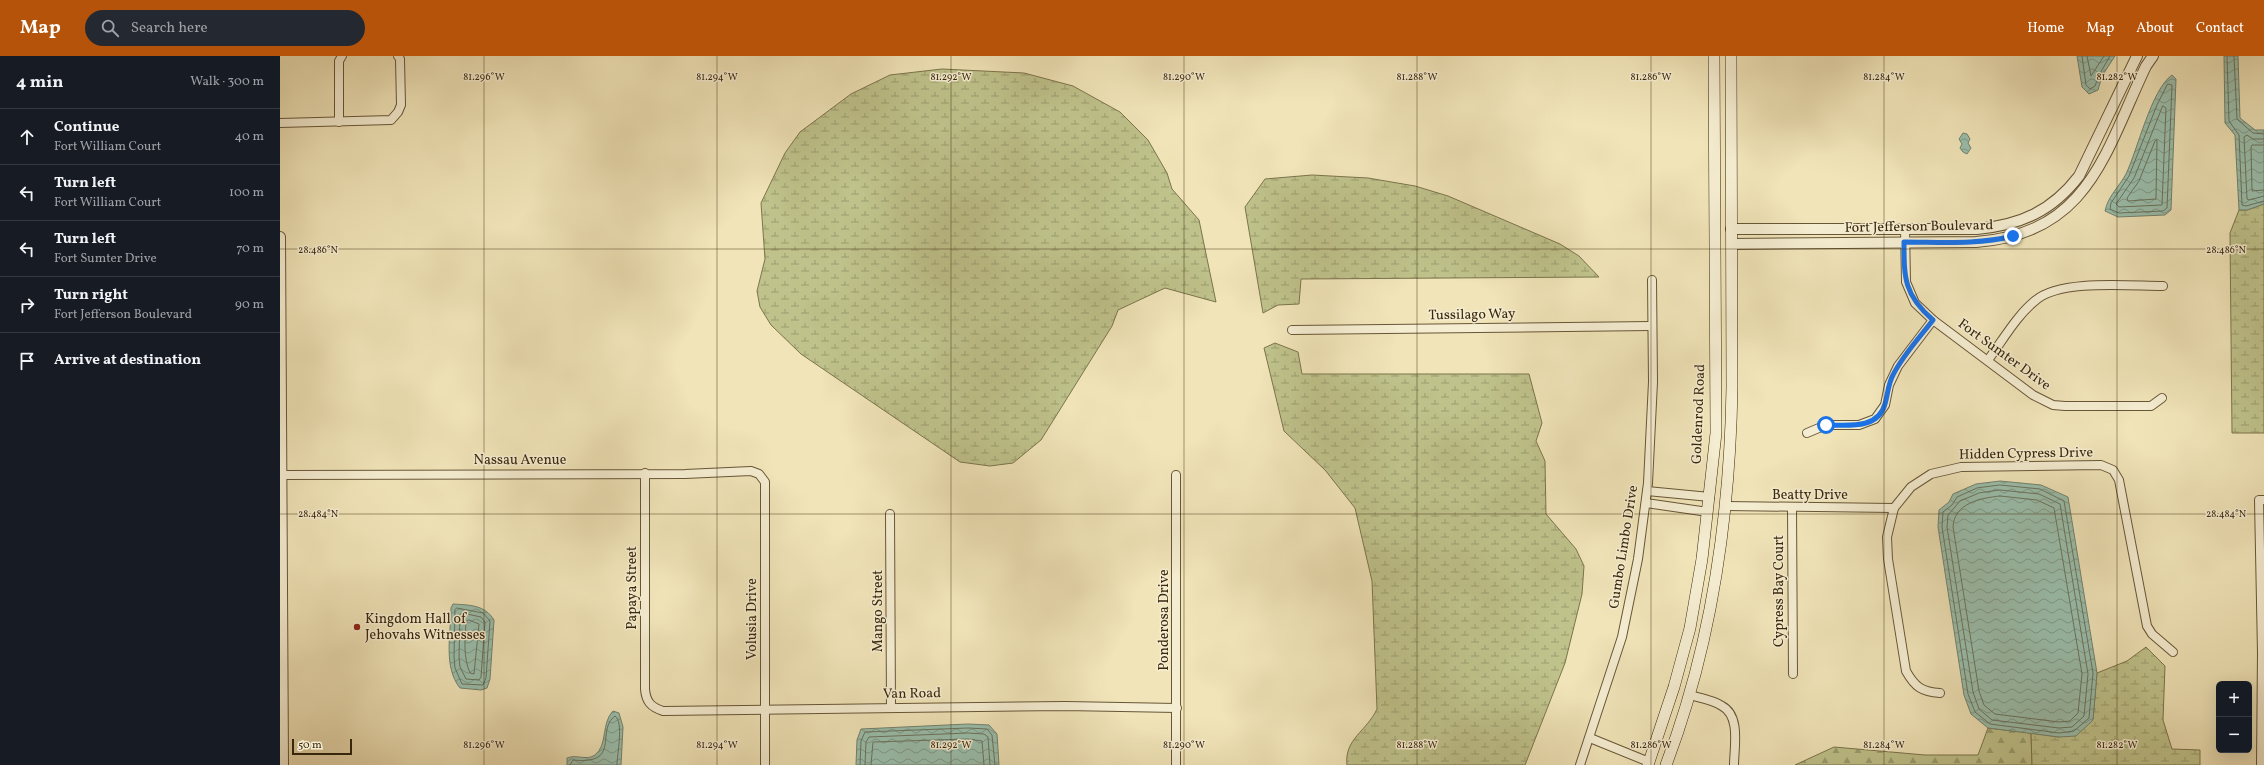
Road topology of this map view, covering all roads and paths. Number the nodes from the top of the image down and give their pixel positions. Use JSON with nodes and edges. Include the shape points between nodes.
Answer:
{"nodes":[{"id":1,"x":342,"y":56,"type":"edge"},
{"id":2,"x":398,"y":56,"type":"edge"},
{"id":3,"x":1714,"y":56,"type":"edge"},
{"id":4,"x":1731,"y":56,"type":"edge"},
{"id":5,"x":2137,"y":56,"type":"edge"},
{"id":6,"x":2153,"y":56,"type":"edge"},
{"id":7,"x":280,"y":122,"type":"edge"},
{"id":8,"x":339,"y":122,"type":"junction"},
{"id":9,"x":1715,"y":202,"type":"junction"},
{"id":10,"x":1904,"y":228,"type":"junction"},
{"id":11,"x":1731,"y":229,"type":"junction"},
{"id":12,"x":280,"y":237,"type":"edge"},
{"id":13,"x":1715,"y":237,"type":"junction"},
{"id":14,"x":1904,"y":242,"type":"junction"},
{"id":15,"x":1732,"y":244,"type":"junction"},
{"id":16,"x":1652,"y":280,"type":"dead end"},
{"id":17,"x":2163,"y":286,"type":"dead end"},
{"id":18,"x":1933,"y":320,"type":"junction"},
{"id":19,"x":1652,"y":326,"type":"junction"},
{"id":20,"x":1292,"y":330,"type":"dead end"},
{"id":21,"x":1988,"y":360,"type":"junction"},
{"id":22,"x":1732,"y":387,"type":"junction"},
{"id":23,"x":2162,"y":398,"type":"dead end"},
{"id":24,"x":1807,"y":433,"type":"dead end"},
{"id":25,"x":645,"y":473,"type":"junction"},
{"id":26,"x":759,"y":474,"type":"joint"},
{"id":27,"x":281,"y":475,"type":"edge"},
{"id":28,"x":1176,"y":475,"type":"dead end"},
{"id":29,"x":1647,"y":491,"type":"junction"},
{"id":30,"x":1673,"y":494,"type":"junction"},
{"id":31,"x":1710,"y":497,"type":"junction"},
{"id":32,"x":2262,"y":500,"type":"edge"},
{"id":33,"x":1646,"y":503,"type":"junction"},
{"id":34,"x":1726,"y":506,"type":"junction"},
{"id":35,"x":1671,"y":507,"type":"junction"},
{"id":36,"x":1792,"y":508,"type":"junction"},
{"id":37,"x":1894,"y":508,"type":"junction"},
{"id":38,"x":1708,"y":512,"type":"junction"},
{"id":39,"x":890,"y":514,"type":"dead end"},
{"id":40,"x":2173,"y":652,"type":"dead end"},
{"id":41,"x":2263,"y":654,"type":"edge"},
{"id":42,"x":1792,"y":674,"type":"dead end"},
{"id":43,"x":1940,"y":693,"type":"dead end"},
{"id":44,"x":1689,"y":695,"type":"junction"},
{"id":45,"x":649,"y":704,"type":"joint"},
{"id":46,"x":891,"y":708,"type":"junction"},
{"id":47,"x":1177,"y":708,"type":"junction"},
{"id":48,"x":765,"y":709,"type":"junction"},
{"id":49,"x":1590,"y":738,"type":"junction"},
{"id":50,"x":2263,"y":742,"type":"edge"},
{"id":51,"x":1649,"y":763,"type":"edge"},
{"id":52,"x":283,"y":765,"type":"edge"},
{"id":53,"x":765,"y":765,"type":"edge"},
{"id":54,"x":1176,"y":765,"type":"edge"},
{"id":55,"x":1580,"y":765,"type":"edge"},
{"id":56,"x":1666,"y":765,"type":"edge"},
{"id":57,"x":1734,"y":765,"type":"edge"},
{"id":58,"x":2261,"y":765,"type":"edge"}],
"edges":[{"from":1,"to":8,"type":"street"},
{"from":2,"to":8,"type":"street","via":[[401,105],[395,116],[385,121]]},
{"from":3,"to":9,"type":"main road","name":"Goldenrod Road"},
{"from":4,"to":11,"type":"main road"},
{"from":5,"to":10,"type":"street","name":"Fort Jefferson Boulevard","via":[[2083,171],[2070,189],[2052,204],[2024,220],[1996,227]]},
{"from":6,"to":14,"type":"street","name":"Fort Jefferson Boulevard","via":[[2096,174],[2075,201],[2061,213],[2028,231],[1996,240]]},
{"from":7,"to":8,"type":"street"},
{"from":9,"to":13,"type":"main road","name":"Goldenrod Road"},
{"from":9,"to":15,"type":"main road","via":[[1720,232]]},
{"from":10,"to":11,"type":"street","name":"Fort Jefferson Boulevard"},
{"from":10,"to":14,"type":"street","name":"Fort Sumter Drive"},
{"from":11,"to":15,"type":"main road"},
{"from":12,"to":27,"type":"street"},
{"from":13,"to":22,"type":"main road","via":[[1725,250],[1725,360]]},
{"from":13,"to":31,"type":"main road","name":"Goldenrod Road","via":[[1716,433]]},
{"from":14,"to":15,"type":"street","name":"Fort Jefferson Boulevard"},
{"from":14,"to":18,"type":"street","name":"Fort Sumter Drive","via":[[1904,270],[1909,293],[1915,303]]},
{"from":15,"to":22,"type":"main road"},
{"from":16,"to":19,"type":"street","name":"Gumbo Limbo Drive"},
{"from":17,"to":21,"type":"street","via":[[2075,287],[2047,293],[2028,307]]},
{"from":18,"to":21,"type":"street","name":"Fort Sumter Drive"},
{"from":18,"to":24,"type":"street","via":[[1898,366],[1889,385],[1885,405],[1875,419],[1859,425],[1826,425]]},
{"from":19,"to":20,"type":"street","name":"Tussilago Way"},
{"from":19,"to":29,"type":"street","name":"Gumbo Limbo Drive"},
{"from":21,"to":23,"type":"street","name":"Fort Sumter Drive","via":[[2033,395],[2053,405],[2151,406]]},
{"from":22,"to":34,"type":"main road"},
{"from":25,"to":26,"type":"street","name":"Nassau Avenue","via":[[751,471]]},
{"from":25,"to":27,"type":"street","name":"Nassau Avenue"},
{"from":25,"to":45,"type":"street","name":"Papaya Street","via":[[645,689]]},
{"from":26,"to":48,"type":"street","name":"Volusia Drive","via":[[765,482]]},
{"from":27,"to":52,"type":"street"},
{"from":28,"to":47,"type":"street","name":"Ponderosa Drive"},
{"from":29,"to":30,"type":"street"},
{"from":29,"to":33,"type":"street","name":"Gumbo Limbo Drive"},
{"from":30,"to":31,"type":"street"},
{"from":30,"to":35,"type":"street"},
{"from":31,"to":38,"type":"main road","name":"Goldenrod Road"},
{"from":32,"to":41,"type":"street"},
{"from":33,"to":35,"type":"street"},
{"from":33,"to":49,"type":"street","name":"Gumbo Limbo Drive","via":[[1622,637]]},
{"from":34,"to":36,"type":"street","name":"Beatty Drive"},
{"from":34,"to":44,"type":"main road","via":[[1707,630]]},
{"from":35,"to":38,"type":"street"},
{"from":36,"to":37,"type":"street","name":"Beatty Drive"},
{"from":36,"to":42,"type":"street","name":"Cypress Bay Court"},
{"from":37,"to":40,"type":"street","name":"Hidden Cypress Drive","via":[[1911,487],[1931,474],[1962,467],[2100,466],[2112,470],[2119,480],[2147,626],[2152,634]]},
{"from":37,"to":43,"type":"street","name":"Hidden Cypress Drive","via":[[1887,537],[1888,559],[1906,671],[1913,685],[1925,692]]},
{"from":38,"to":51,"type":"main road","name":"Goldenrod Road","via":[[1690,628]]},
{"from":39,"to":46,"type":"street","name":"Mango Street"},
{"from":41,"to":50,"type":"street"},
{"from":44,"to":56,"type":"main road"},
{"from":44,"to":57,"type":"street","via":[[1722,705],[1729,711],[1734,725]]},
{"from":45,"to":48,"type":"street","name":"Van Road","via":[[663,711]]},
{"from":46,"to":47,"type":"street","name":"Van Road"},
{"from":46,"to":48,"type":"street","name":"Van Road"},
{"from":47,"to":54,"type":"street","name":"Ponderosa Drive"},
{"from":48,"to":53,"type":"street","name":"Volusia Drive"},
{"from":49,"to":51,"type":"street"},
{"from":49,"to":55,"type":"street","name":"Gumbo Limbo Drive"},
{"from":50,"to":58,"type":"street"}]}
